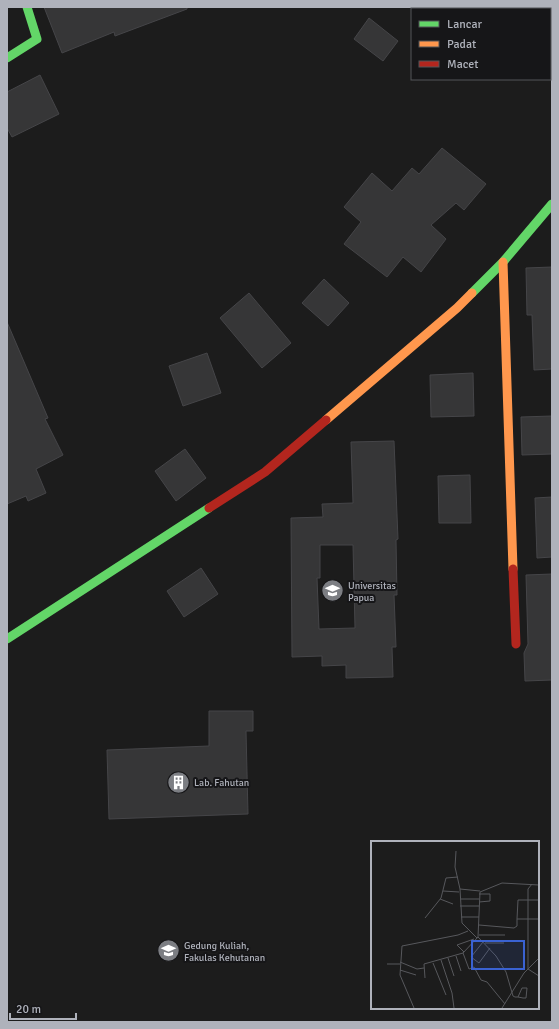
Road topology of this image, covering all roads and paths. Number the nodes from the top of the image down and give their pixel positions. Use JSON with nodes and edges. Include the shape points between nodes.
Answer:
{"nodes":[{"id":1,"x":27,"y":7,"type":"edge"},
{"id":2,"x":7,"y":58,"type":"edge"},
{"id":3,"x":552,"y":204,"type":"edge"},
{"id":4,"x":503,"y":262,"type":"junction"},
{"id":5,"x":7,"y":639,"type":"edge"},
{"id":6,"x":516,"y":644,"type":"dead end"}],
"edges":[{"from":1,"to":2,"type":"street","via":[[37,39]]},
{"from":3,"to":4,"type":"street"},
{"from":4,"to":5,"type":"street","via":[[457,308],[265,472]]},
{"from":4,"to":6,"type":"street"}]}
